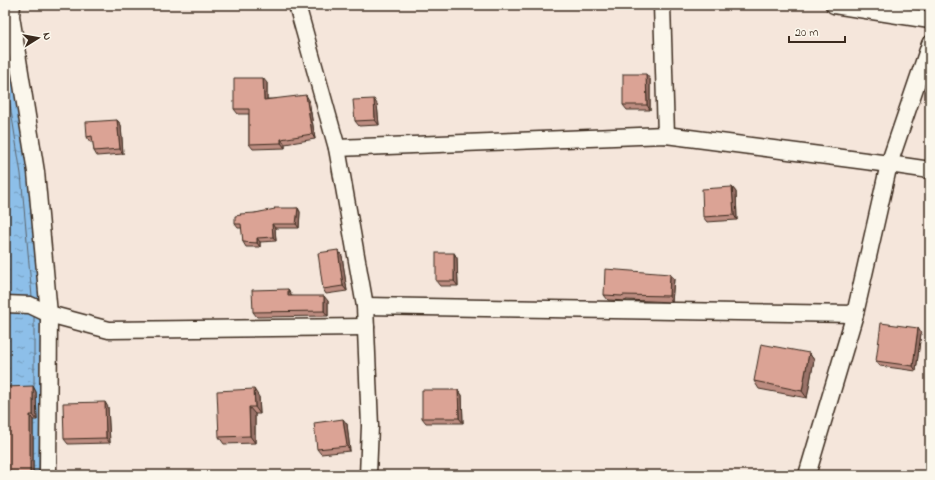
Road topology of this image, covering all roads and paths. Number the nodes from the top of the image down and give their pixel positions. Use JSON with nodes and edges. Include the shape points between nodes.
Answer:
{"nodes":[{"id":1,"x":12,"y":5,"type":"edge"},
{"id":2,"x":296,"y":5,"type":"edge"},
{"id":3,"x":662,"y":5,"type":"edge"},
{"id":4,"x":834,"y":5,"type":"edge"},
{"id":5,"x":930,"y":20,"type":"edge"},
{"id":6,"x":930,"y":44,"type":"edge"},
{"id":7,"x":666,"y":135,"type":"junction"},
{"id":8,"x":337,"y":148,"type":"junction"},
{"id":9,"x":889,"y":164,"type":"junction"},
{"id":10,"x":930,"y":170,"type":"edge"},
{"id":11,"x":5,"y":304,"type":"edge"},
{"id":12,"x":365,"y":306,"type":"junction"},
{"id":13,"x":49,"y":314,"type":"junction"},
{"id":14,"x":855,"y":314,"type":"junction"},
{"id":15,"x":366,"y":326,"type":"junction"},
{"id":16,"x":48,"y":475,"type":"edge"},
{"id":17,"x":368,"y":475,"type":"edge"},
{"id":18,"x":807,"y":475,"type":"edge"}],
"edges":[{"from":1,"to":13,"type":"street","via":[[11,16],[36,172]]},
{"from":2,"to":8,"type":"street"},
{"from":3,"to":7,"type":"street"},
{"from":4,"to":5,"type":"street"},
{"from":6,"to":9,"type":"street"},
{"from":7,"to":8,"type":"street"},
{"from":7,"to":9,"type":"street"},
{"from":8,"to":12,"type":"street"},
{"from":9,"to":10,"type":"street"},
{"from":9,"to":14,"type":"street"},
{"from":11,"to":13,"type":"street","via":[[30,305]]},
{"from":12,"to":14,"type":"street"},
{"from":12,"to":15,"type":"street"},
{"from":13,"to":15,"type":"street","via":[[108,330]]},
{"from":13,"to":16,"type":"street"},
{"from":14,"to":18,"type":"street"},
{"from":15,"to":17,"type":"street","via":[[370,426]]}]}
